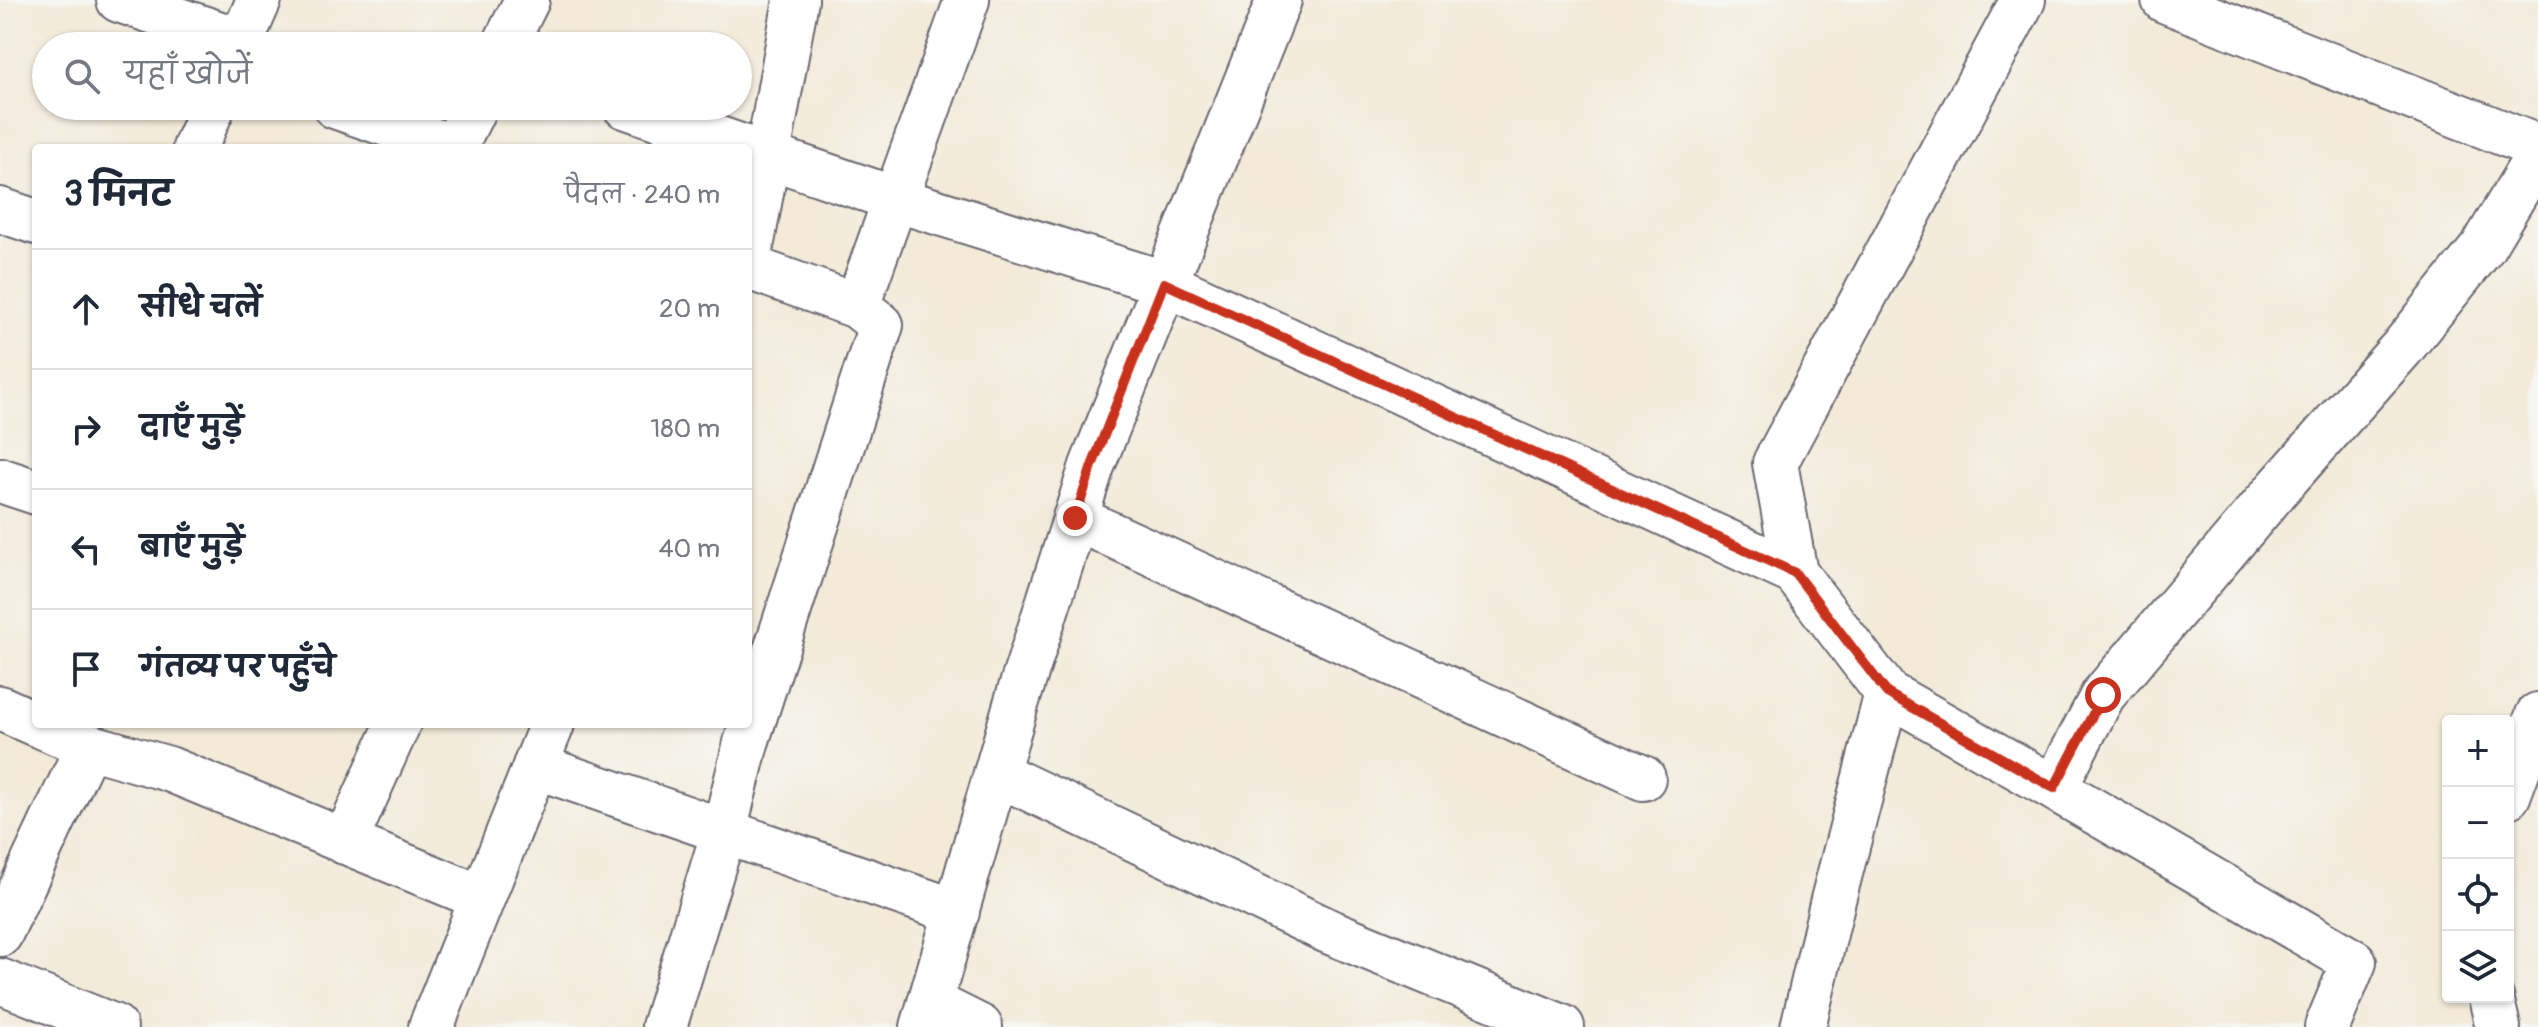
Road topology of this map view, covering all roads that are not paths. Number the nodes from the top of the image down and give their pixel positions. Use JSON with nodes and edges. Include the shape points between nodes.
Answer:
{"nodes":[{"id":1,"x":119,"y":0,"type":"edge"},
{"id":2,"x":259,"y":0,"type":"edge"},
{"id":3,"x":527,"y":0,"type":"edge"},
{"id":4,"x":796,"y":0,"type":"edge"},
{"id":5,"x":967,"y":0,"type":"edge"},
{"id":6,"x":1279,"y":0,"type":"edge"},
{"id":7,"x":2023,"y":0,"type":"edge"},
{"id":8,"x":2164,"y":0,"type":"edge"},
{"id":9,"x":207,"y":32,"type":"edge"},
{"id":10,"x":245,"y":32,"type":"edge"},
{"id":11,"x":511,"y":32,"type":"edge"},
{"id":12,"x":207,"y":120,"type":"edge"},
{"id":13,"x":375,"y":120,"type":"edge"},
{"id":14,"x":468,"y":120,"type":"edge"},
{"id":15,"x":665,"y":120,"type":"edge"},
{"id":16,"x":197,"y":144,"type":"edge"},
{"id":17,"x":444,"y":144,"type":"edge"},
{"id":18,"x":457,"y":144,"type":"edge"},
{"id":19,"x":734,"y":144,"type":"edge"},
{"id":20,"x":2538,"y":147,"type":"edge"},
{"id":21,"x":754,"y":151,"type":"edge"},
{"id":22,"x":2538,"y":155,"type":"edge"},
{"id":23,"x":752,"y":189,"type":"edge"},
{"id":24,"x":895,"y":199,"type":"junction"},
{"id":25,"x":0,"y":210,"type":"edge"},
{"id":26,"x":32,"y":221,"type":"edge"},
{"id":27,"x":752,"y":267,"type":"edge"},
{"id":28,"x":1164,"y":283,"type":"junction"},
{"id":29,"x":857,"y":306,"type":"junction"},
{"id":30,"x":0,"y":480,"type":"edge"},
{"id":31,"x":32,"y":491,"type":"edge"},
{"id":32,"x":1075,"y":518,"type":"junction"},
{"id":33,"x":1795,"y":573,"type":"junction"},
{"id":34,"x":1887,"y":693,"type":"junction"},
{"id":35,"x":0,"y":708,"type":"edge"},
{"id":36,"x":2538,"y":715,"type":"edge"},
{"id":37,"x":32,"y":722,"type":"edge"},
{"id":38,"x":752,"y":724,"type":"edge"},
{"id":39,"x":45,"y":728,"type":"edge"},
{"id":40,"x":396,"y":728,"type":"edge"},
{"id":41,"x":550,"y":728,"type":"edge"},
{"id":42,"x":751,"y":728,"type":"edge"},
{"id":43,"x":88,"y":746,"type":"junction"},
{"id":44,"x":535,"y":766,"type":"junction"},
{"id":45,"x":996,"y":773,"type":"junction"},
{"id":46,"x":1643,"y":778,"type":"dead end"},
{"id":47,"x":2511,"y":787,"type":"edge"},
{"id":48,"x":2054,"y":788,"type":"junction"},
{"id":49,"x":724,"y":831,"type":"junction"},
{"id":50,"x":345,"y":842,"type":"junction"},
{"id":51,"x":482,"y":898,"type":"junction"},
{"id":52,"x":957,"y":912,"type":"junction"},
{"id":53,"x":0,"y":934,"type":"edge"},
{"id":54,"x":0,"y":981,"type":"edge"},
{"id":55,"x":2492,"y":1003,"type":"edge"},
{"id":56,"x":928,"y":1015,"type":"edge"},
{"id":57,"x":115,"y":1027,"type":"edge"},
{"id":58,"x":431,"y":1027,"type":"edge"},
{"id":59,"x":664,"y":1027,"type":"edge"},
{"id":60,"x":980,"y":1027,"type":"edge"},
{"id":61,"x":1562,"y":1027,"type":"edge"},
{"id":62,"x":1803,"y":1027,"type":"edge"},
{"id":63,"x":2327,"y":1027,"type":"edge"},
{"id":64,"x":2498,"y":1027,"type":"edge"}],
"edges":[{"from":1,"to":9,"type":"street"},
{"from":2,"to":10,"type":"street"},
{"from":3,"to":11,"type":"street"},
{"from":4,"to":21,"type":"street"},
{"from":5,"to":24,"type":"street"},
{"from":6,"to":28,"type":"street"},
{"from":7,"to":33,"type":"street","via":[[1775,463]]},
{"from":8,"to":20,"type":"street"},
{"from":12,"to":16,"type":"street"},
{"from":13,"to":17,"type":"street"},
{"from":14,"to":18,"type":"street"},
{"from":15,"to":19,"type":"street"},
{"from":21,"to":23,"type":"street"},
{"from":21,"to":24,"type":"street"},
{"from":22,"to":48,"type":"street","via":[[2483,247],[2402,348],[2103,695]]},
{"from":24,"to":28,"type":"street"},
{"from":24,"to":29,"type":"street"},
{"from":25,"to":26,"type":"street"},
{"from":27,"to":29,"type":"street"},
{"from":28,"to":32,"type":"street"},
{"from":28,"to":33,"type":"street"},
{"from":29,"to":38,"type":"street","via":[[881,325]]},
{"from":30,"to":31,"type":"street"},
{"from":32,"to":45,"type":"street"},
{"from":32,"to":46,"type":"street"},
{"from":33,"to":34,"type":"street"},
{"from":34,"to":48,"type":"street"},
{"from":34,"to":62,"type":"street"},
{"from":35,"to":37,"type":"street"},
{"from":36,"to":47,"type":"street"},
{"from":39,"to":43,"type":"street"},
{"from":40,"to":50,"type":"street"},
{"from":41,"to":44,"type":"street"},
{"from":42,"to":49,"type":"street"},
{"from":43,"to":50,"type":"street","via":[[169,769]]},
{"from":43,"to":53,"type":"street"},
{"from":44,"to":49,"type":"street"},
{"from":44,"to":51,"type":"street"},
{"from":45,"to":52,"type":"street"},
{"from":45,"to":61,"type":"street","via":[[1328,931]]},
{"from":48,"to":63,"type":"street","via":[[2354,962]]},
{"from":49,"to":52,"type":"street"},
{"from":49,"to":59,"type":"street"},
{"from":50,"to":51,"type":"street"},
{"from":51,"to":58,"type":"street"},
{"from":52,"to":56,"type":"street"},
{"from":54,"to":57,"type":"street"},
{"from":55,"to":64,"type":"street"},
{"from":56,"to":60,"type":"street"}]}
